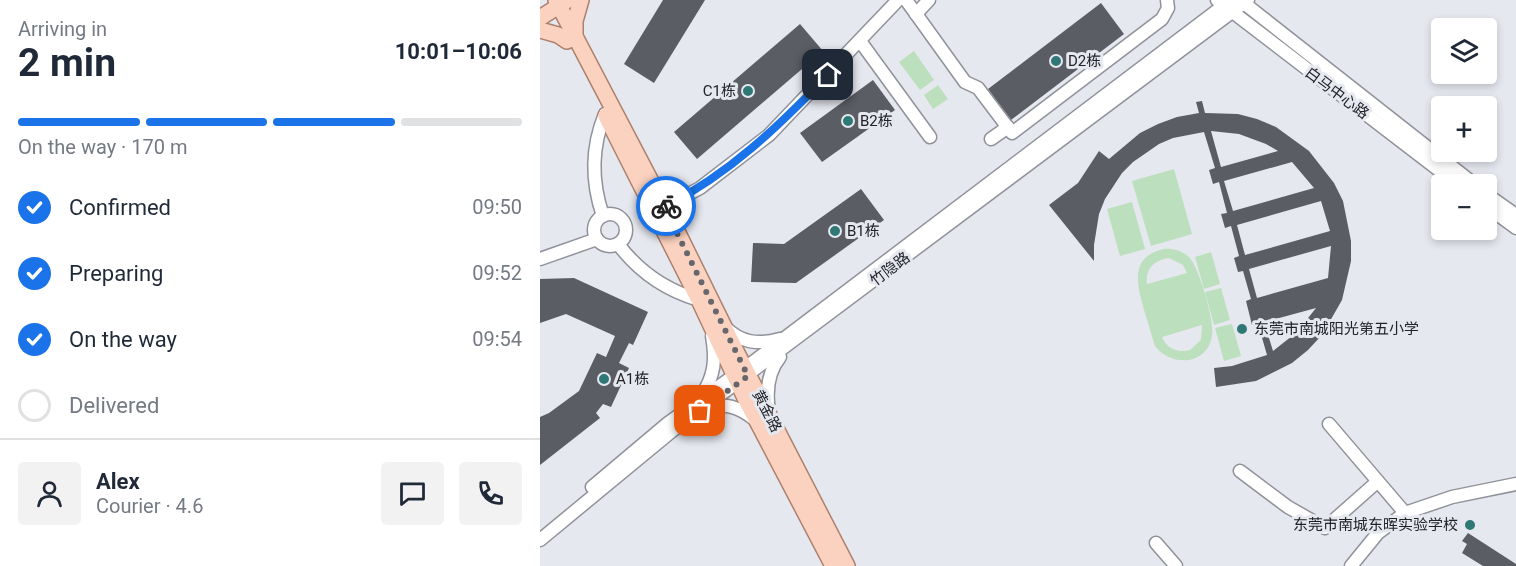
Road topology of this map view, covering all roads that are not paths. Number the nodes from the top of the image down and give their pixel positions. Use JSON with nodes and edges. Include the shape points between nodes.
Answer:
{"nodes":[{"id":1,"x":581,"y":0,"type":"edge"},
{"id":2,"x":898,"y":0,"type":"edge"},
{"id":3,"x":906,"y":0,"type":"edge"},
{"id":4,"x":929,"y":0,"type":"edge"},
{"id":5,"x":1167,"y":0,"type":"edge"},
{"id":6,"x":1234,"y":3,"type":"edge"},
{"id":7,"x":552,"y":6,"type":"edge"},
{"id":8,"x":916,"y":14,"type":"junction"},
{"id":9,"x":540,"y":30,"type":"edge"},
{"id":10,"x":571,"y":40,"type":"junction"},
{"id":11,"x":860,"y":41,"type":"junction"},
{"id":12,"x":604,"y":114,"type":"junction"},
{"id":13,"x":1008,"y":127,"type":"junction"},
{"id":14,"x":930,"y":137,"type":"dead end"},
{"id":15,"x":991,"y":139,"type":"dead end"},
{"id":16,"x":1445,"y":174,"type":"edge"},
{"id":17,"x":1461,"y":174,"type":"edge"},
{"id":18,"x":1497,"y":202,"type":"edge"},
{"id":19,"x":659,"y":210,"type":"junction"},
{"id":20,"x":1497,"y":214,"type":"edge"},
{"id":21,"x":1516,"y":215,"type":"edge"},
{"id":22,"x":603,"y":216,"type":"junction"},
{"id":23,"x":1516,"y":228,"type":"edge"},
{"id":24,"x":597,"y":239,"type":"junction"},
{"id":25,"x":618,"y":244,"type":"junction"},
{"id":26,"x":540,"y":259,"type":"edge"},
{"id":27,"x":699,"y":300,"type":"junction"},
{"id":28,"x":717,"y":327,"type":"junction"},
{"id":29,"x":786,"y":343,"type":"junction"},
{"id":30,"x":741,"y":376,"type":"junction"},
{"id":31,"x":698,"y":407,"type":"junction"},
{"id":32,"x":764,"y":421,"type":"junction"},
{"id":33,"x":1329,"y":424,"type":"dead end"},
{"id":34,"x":1240,"y":471,"type":"dead end"},
{"id":35,"x":1377,"y":482,"type":"junction"},
{"id":36,"x":1516,"y":484,"type":"edge"},
{"id":37,"x":1405,"y":513,"type":"junction"},
{"id":38,"x":540,"y":530,"type":"edge"},
{"id":39,"x":540,"y":540,"type":"edge"},
{"id":40,"x":1156,"y":543,"type":"dead end"},
{"id":41,"x":833,"y":566,"type":"edge"},
{"id":42,"x":847,"y":566,"type":"edge"},
{"id":43,"x":1176,"y":566,"type":"edge"},
{"id":44,"x":1350,"y":566,"type":"edge"}],
"edges":[{"from":1,"to":10,"type":"main road"},
{"from":2,"to":11,"type":"street"},
{"from":3,"to":8,"type":"street"},
{"from":4,"to":8,"type":"street"},
{"from":5,"to":13,"type":"street","via":[[1168,8],[1162,19],[1012,133]]},
{"from":6,"to":16,"type":"street","name":"白马中心路"},
{"from":6,"to":17,"type":"street","name":"白马中心路"},
{"from":6,"to":29,"type":"street","name":"竹隐路"},
{"from":7,"to":10,"type":"main road","name":"黄金路"},
{"from":8,"to":13,"type":"street","via":[[965,82],[978,88]]},
{"from":9,"to":10,"type":"main road"},
{"from":10,"to":12,"type":"main road","name":"黄金路"},
{"from":10,"to":19,"type":"main road","name":"黄金路"},
{"from":11,"to":14,"type":"street"},
{"from":11,"to":19,"type":"street","via":[[769,135],[700,188]]},
{"from":12,"to":19,"type":"main road","name":"黄金路"},
{"from":12,"to":22,"type":"street","via":[[594,165]]},
{"from":13,"to":15,"type":"street"},
{"from":18,"to":21,"type":"street"},
{"from":19,"to":27,"type":"main road","name":"黄金路"},
{"from":19,"to":28,"type":"main road","name":"黄金路"},
{"from":20,"to":23,"type":"street"},
{"from":22,"to":24,"type":"street","via":[[595,227]]},
{"from":22,"to":25,"type":"street","via":[[623,221],[626,234]]},
{"from":24,"to":25,"type":"street","via":[[604,245]]},
{"from":24,"to":26,"type":"street"},
{"from":25,"to":27,"type":"street","via":[[647,275]]},
{"from":27,"to":28,"type":"main road","name":"黄金路"},
{"from":28,"to":29,"type":"street","via":[[750,342]]},
{"from":28,"to":30,"type":"main road","name":"黄金路"},
{"from":28,"to":31,"type":"street","via":[[714,370]]},
{"from":29,"to":30,"type":"street","name":"竹隐路"},
{"from":29,"to":32,"type":"street","via":[[769,379]]},
{"from":30,"to":31,"type":"street","name":"竹隐路"},
{"from":30,"to":32,"type":"main road","name":"黄金路"},
{"from":31,"to":32,"type":"street","via":[[727,405]]},
{"from":31,"to":38,"type":"street","name":"竹隐路","via":[[668,423]]},
{"from":31,"to":39,"type":"street","name":"竹隐路"},
{"from":32,"to":41,"type":"main road","name":"黄金路"},
{"from":32,"to":42,"type":"main road","name":"黄金路"},
{"from":33,"to":35,"type":"street"},
{"from":34,"to":35,"type":"street","via":[[1288,507],[1325,528]]},
{"from":35,"to":37,"type":"street"},
{"from":36,"to":37,"type":"street","via":[[1452,497]]},
{"from":37,"to":44,"type":"street","via":[[1378,532]]},
{"from":40,"to":43,"type":"street"}]}
